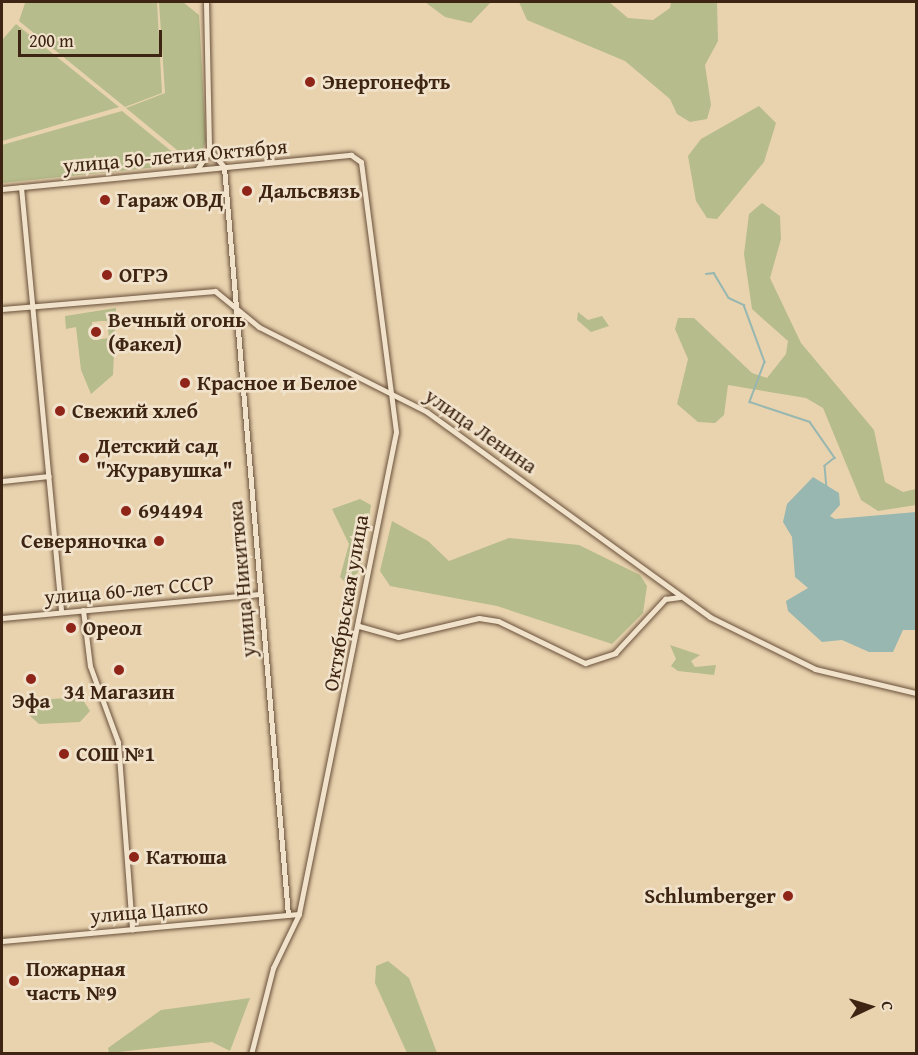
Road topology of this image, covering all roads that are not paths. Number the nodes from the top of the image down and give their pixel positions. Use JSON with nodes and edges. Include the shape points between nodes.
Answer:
{"nodes":[{"id":1,"x":206,"y":2,"type":"edge"},
{"id":2,"x":209,"y":149,"type":"junction"},
{"id":3,"x":351,"y":155,"type":"joint"},
{"id":4,"x":224,"y":168,"type":"junction"},
{"id":5,"x":196,"y":169,"type":"junction"},
{"id":6,"x":21,"y":187,"type":"junction"},
{"id":7,"x":2,"y":189,"type":"edge"},
{"id":8,"x":235,"y":305,"type":"junction"},
{"id":9,"x":34,"y":306,"type":"junction"},
{"id":10,"x":2,"y":309,"type":"edge"},
{"id":11,"x":392,"y":390,"type":"junction"},
{"id":12,"x":49,"y":476,"type":"junction"},
{"id":13,"x":2,"y":481,"type":"edge"},
{"id":14,"x":666,"y":585,"type":"junction"},
{"id":15,"x":260,"y":594,"type":"junction"},
{"id":16,"x":682,"y":597,"type":"junction"},
{"id":17,"x":664,"y":598,"type":"junction"},
{"id":18,"x":84,"y":610,"type":"junction"},
{"id":19,"x":61,"y":612,"type":"junction"},
{"id":20,"x":2,"y":618,"type":"edge"},
{"id":21,"x":359,"y":626,"type":"junction"},
{"id":22,"x":916,"y":693,"type":"edge"},
{"id":23,"x":299,"y":914,"type":"junction"},
{"id":24,"x":288,"y":915,"type":"junction"},
{"id":25,"x":132,"y":929,"type":"junction"},
{"id":26,"x":2,"y":941,"type":"edge"},
{"id":27,"x":251,"y":1053,"type":"edge"}],
"edges":[{"from":1,"to":2,"type":"street"},
{"from":2,"to":4,"type":"street"},
{"from":2,"to":5,"type":"street"},
{"from":3,"to":4,"type":"street","name":"улица 50-летия Октября"},
{"from":3,"to":11,"type":"street","name":"Октябрьская улица","via":[[364,172],[384,367]]},
{"from":4,"to":5,"type":"street","name":"улица 50-летия Октября"},
{"from":4,"to":8,"type":"street","name":"улица Никитюка"},
{"from":5,"to":6,"type":"street","name":"улица 50-летия Октября"},
{"from":6,"to":7,"type":"street","name":"улица 50-летия Октября"},
{"from":6,"to":9,"type":"street"},
{"from":8,"to":9,"type":"street","name":"улица Ленина","via":[[215,291]]},
{"from":8,"to":11,"type":"street","name":"улица Ленина","via":[[260,327]]},
{"from":8,"to":15,"type":"street","name":"улица Никитюка"},
{"from":9,"to":10,"type":"street","name":"улица Ленина"},
{"from":9,"to":12,"type":"street"},
{"from":11,"to":14,"type":"street","name":"улица Ленина"},
{"from":11,"to":21,"type":"street","name":"Октябрьская улица","via":[[396,432]]},
{"from":12,"to":13,"type":"street"},
{"from":12,"to":19,"type":"street"},
{"from":14,"to":16,"type":"street","name":"улица Ленина"},
{"from":14,"to":17,"type":"street"},
{"from":15,"to":18,"type":"street","name":"улица 60-лет СССР"},
{"from":15,"to":24,"type":"street","name":"улица Никитюка"},
{"from":16,"to":17,"type":"street"},
{"from":16,"to":22,"type":"street","name":"улица Ленина","via":[[815,669]]},
{"from":17,"to":21,"type":"street","via":[[615,652],[585,663],[498,621],[479,618],[398,637]]},
{"from":18,"to":19,"type":"street","name":"улица 60-лет СССР"},
{"from":18,"to":25,"type":"street","via":[[90,666],[118,742]]},
{"from":19,"to":20,"type":"street","name":"улица 60-лет СССР"},
{"from":21,"to":23,"type":"street","name":"Октябрьская улица"},
{"from":23,"to":24,"type":"street","name":"улица Цапко"},
{"from":23,"to":27,"type":"street","name":"Октябрьская улица","via":[[273,968]]},
{"from":24,"to":25,"type":"street","name":"улица Цапко"},
{"from":25,"to":26,"type":"street","name":"улица Цапко"}]}
